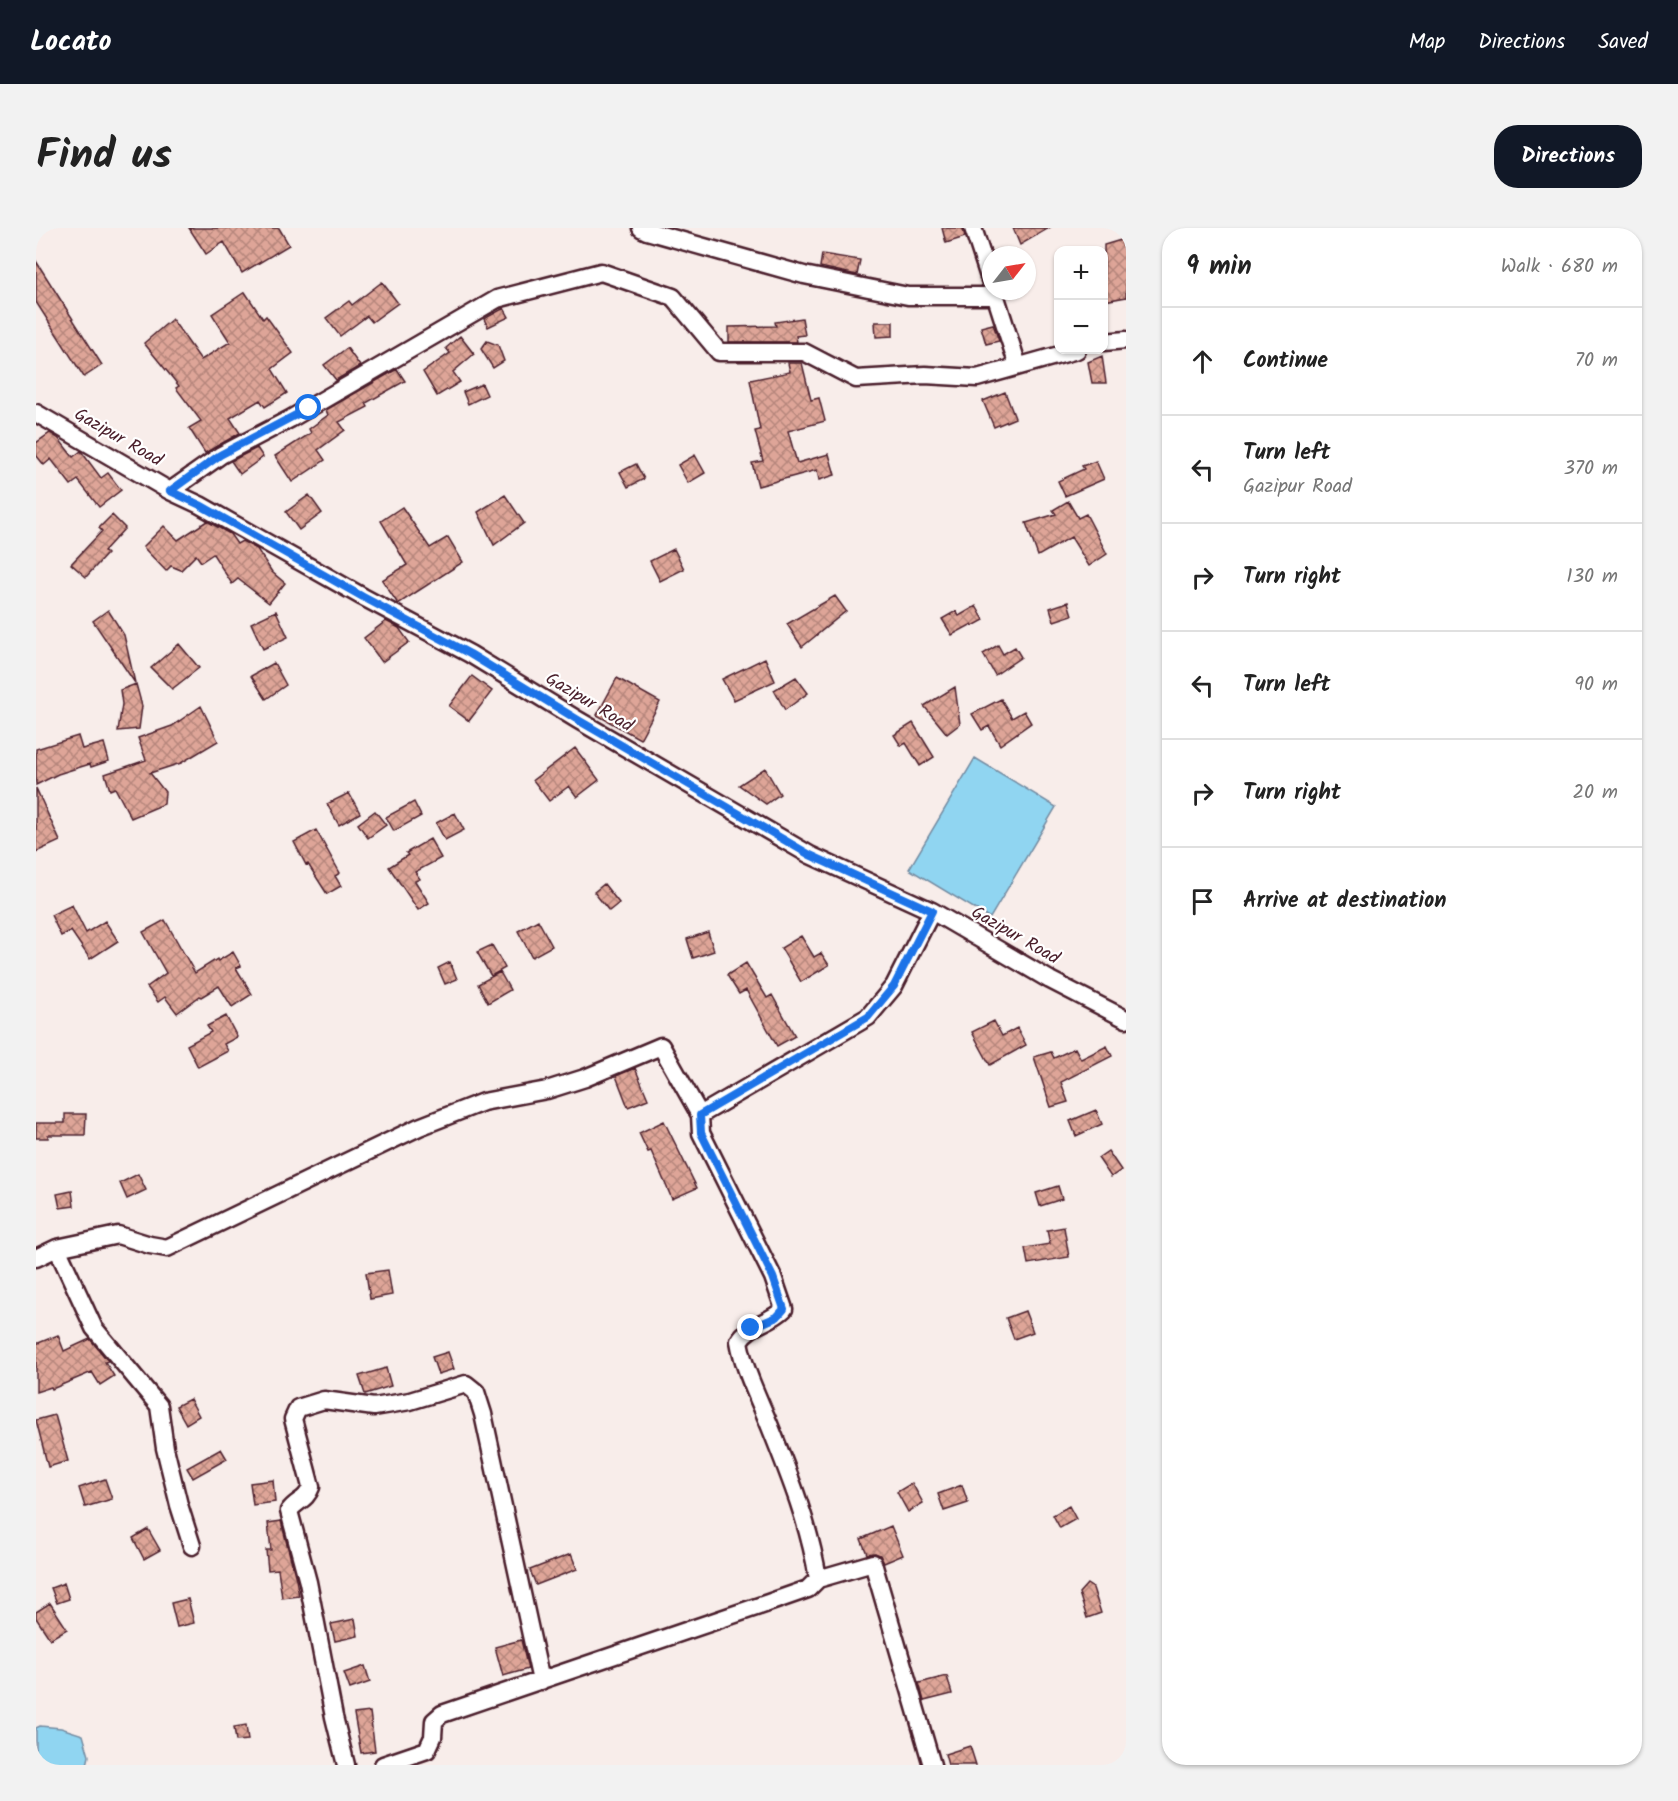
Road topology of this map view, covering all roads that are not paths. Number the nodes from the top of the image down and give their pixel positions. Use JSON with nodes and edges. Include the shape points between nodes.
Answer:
{"nodes":[{"id":1,"x":641,"y":228,"type":"edge"},
{"id":2,"x":973,"y":228,"type":"edge"},
{"id":3,"x":982,"y":256,"type":"edge"},
{"id":4,"x":982,"y":291,"type":"edge"},
{"id":5,"x":996,"y":300,"type":"edge"},
{"id":6,"x":1126,"y":340,"type":"edge"},
{"id":7,"x":1108,"y":342,"type":"edge"},
{"id":8,"x":1062,"y":354,"type":"edge"},
{"id":9,"x":1018,"y":366,"type":"junction"},
{"id":10,"x":36,"y":413,"type":"edge"},
{"id":11,"x":170,"y":491,"type":"junction"},
{"id":12,"x":932,"y":911,"type":"junction"},
{"id":13,"x":1126,"y":1019,"type":"edge"},
{"id":14,"x":700,"y":1115,"type":"junction"},
{"id":15,"x":57,"y":1248,"type":"junction"},
{"id":16,"x":36,"y":1258,"type":"edge"},
{"id":17,"x":192,"y":1546,"type":"dead end"},
{"id":18,"x":818,"y":1579,"type":"junction"},
{"id":19,"x":541,"y":1681,"type":"junction"},
{"id":20,"x":346,"y":1765,"type":"edge"},
{"id":21,"x":383,"y":1765,"type":"edge"},
{"id":22,"x":932,"y":1765,"type":"edge"}],
"edges":[{"from":1,"to":4,"type":"street","via":[[804,275],[908,296]]},
{"from":2,"to":3,"type":"street"},
{"from":5,"to":9,"type":"street"},
{"from":6,"to":7,"type":"street"},
{"from":8,"to":9,"type":"street"},
{"from":9,"to":11,"type":"street","via":[[977,378],[925,375],[856,379],[804,352],[719,352],[674,297],[601,272],[498,299],[220,455]]},
{"from":10,"to":11,"type":"street","name":"Gazipur Road"},
{"from":11,"to":12,"type":"street","name":"Gazipur Road","via":[[470,654],[810,855]]},
{"from":12,"to":13,"type":"street","name":"Gazipur Road"},
{"from":12,"to":14,"type":"street","via":[[894,986],[868,1017]]},
{"from":14,"to":15,"type":"street","via":[[661,1046],[585,1078],[483,1102],[419,1127],[167,1248],[118,1235]]},
{"from":14,"to":18,"type":"street","via":[[701,1133],[773,1277],[784,1309],[777,1317],[743,1333],[739,1341],[742,1359],[813,1547]]},
{"from":15,"to":16,"type":"street"},
{"from":15,"to":17,"type":"street","via":[[94,1328],[159,1406],[165,1448]]},
{"from":18,"to":19,"type":"street","via":[[808,1589]]},
{"from":18,"to":22,"type":"street","via":[[873,1563]]},
{"from":19,"to":20,"type":"street","via":[[476,1392],[466,1384],[374,1407],[324,1400],[298,1408],[293,1419],[311,1487],[290,1511]]},
{"from":19,"to":21,"type":"street","via":[[442,1714],[434,1721],[427,1750]]}]}
